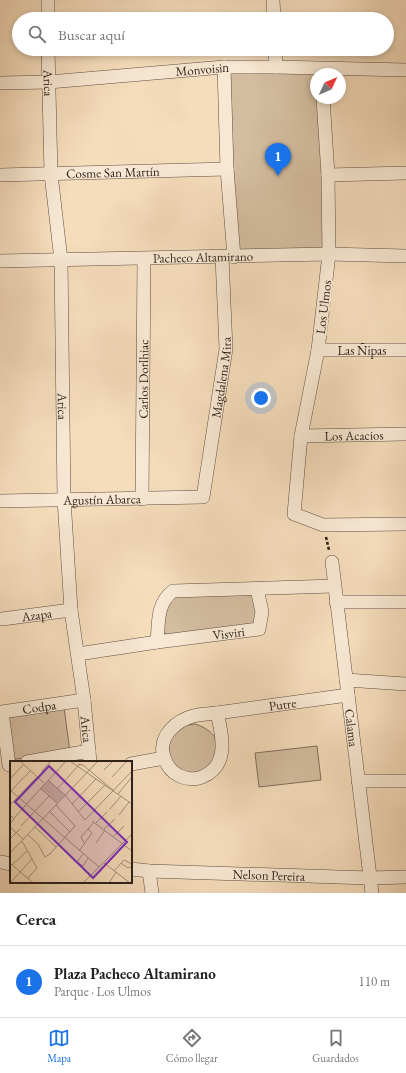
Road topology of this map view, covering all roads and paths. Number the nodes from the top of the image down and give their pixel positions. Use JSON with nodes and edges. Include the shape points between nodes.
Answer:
{"nodes":[{"id":1,"x":48,"y":0,"type":"edge"},
{"id":2,"x":274,"y":0,"type":"edge"},
{"id":3,"x":48,"y":12,"type":"edge"},
{"id":4,"x":274,"y":12,"type":"edge"},
{"id":5,"x":48,"y":56,"type":"edge"},
{"id":6,"x":275,"y":56,"type":"edge"},
{"id":7,"x":224,"y":67,"type":"junction"},
{"id":8,"x":276,"y":67,"type":"junction"},
{"id":9,"x":310,"y":70,"type":"edge"},
{"id":10,"x":406,"y":70,"type":"edge"},
{"id":11,"x":346,"y":71,"type":"edge"},
{"id":12,"x":49,"y":82,"type":"junction"},
{"id":13,"x":0,"y":83,"type":"edge"},
{"id":14,"x":323,"y":104,"type":"edge"},
{"id":15,"x":226,"y":169,"type":"junction"},
{"id":16,"x":406,"y":173,"type":"edge"},
{"id":17,"x":0,"y":174,"type":"edge"},
{"id":18,"x":51,"y":174,"type":"junction"},
{"id":19,"x":328,"y":175,"type":"junction"},
{"id":20,"x":329,"y":254,"type":"junction"},
{"id":21,"x":406,"y":256,"type":"edge"},
{"id":22,"x":228,"y":257,"type":"junction"},
{"id":23,"x":144,"y":259,"type":"junction"},
{"id":24,"x":61,"y":260,"type":"junction"},
{"id":25,"x":0,"y":261,"type":"edge"},
{"id":26,"x":318,"y":350,"type":"junction"},
{"id":27,"x":406,"y":350,"type":"edge"},
{"id":28,"x":406,"y":434,"type":"edge"},
{"id":29,"x":301,"y":436,"type":"junction"},
{"id":30,"x":203,"y":497,"type":"joint"},
{"id":31,"x":64,"y":499,"type":"junction"},
{"id":32,"x":142,"y":499,"type":"junction"},
{"id":33,"x":0,"y":500,"type":"edge"},
{"id":34,"x":406,"y":524,"type":"edge"},
{"id":35,"x":323,"y":525,"type":"junction"},
{"id":36,"x":332,"y":562,"type":"joint"},
{"id":37,"x":334,"y":586,"type":"junction"},
{"id":38,"x":257,"y":589,"type":"junction"},
{"id":39,"x":336,"y":602,"type":"junction"},
{"id":40,"x":406,"y":602,"type":"edge"},
{"id":41,"x":71,"y":610,"type":"junction"},
{"id":42,"x":2,"y":619,"type":"dead end"},
{"id":43,"x":157,"y":642,"type":"junction"},
{"id":44,"x":78,"y":654,"type":"junction"},
{"id":45,"x":346,"y":680,"type":"junction"},
{"id":46,"x":406,"y":684,"type":"edge"},
{"id":47,"x":348,"y":695,"type":"junction"},
{"id":48,"x":84,"y":700,"type":"junction"},
{"id":49,"x":217,"y":714,"type":"junction"},
{"id":50,"x":89,"y":757,"type":"edge"},
{"id":51,"x":164,"y":758,"type":"junction"},
{"id":52,"x":39,"y":761,"type":"edge"},
{"id":53,"x":132,"y":764,"type":"edge"},
{"id":54,"x":10,"y":765,"type":"edge"},
{"id":55,"x":358,"y":781,"type":"junction"},
{"id":56,"x":406,"y":781,"type":"edge"},
{"id":57,"x":0,"y":863,"type":"edge"},
{"id":58,"x":10,"y":864,"type":"edge"},
{"id":59,"x":132,"y":870,"type":"edge"},
{"id":60,"x":149,"y":871,"type":"junction"},
{"id":61,"x":406,"y":877,"type":"edge"},
{"id":62,"x":370,"y":878,"type":"junction"},
{"id":63,"x":152,"y":893,"type":"edge"},
{"id":64,"x":372,"y":893,"type":"edge"}],
"edges":[{"from":1,"to":3,"type":"street"},
{"from":2,"to":4,"type":"street"},
{"from":5,"to":12,"type":"street","name":"Arica"},
{"from":6,"to":8,"type":"street"},
{"from":7,"to":8,"type":"street","name":"Monvoisin"},
{"from":7,"to":12,"type":"street","name":"Monvoisin"},
{"from":7,"to":15,"type":"street","name":"Magdalena Mira"},
{"from":8,"to":9,"type":"street","name":"Monvoisin"},
{"from":10,"to":11,"type":"street","name":"Monvoisin"},
{"from":12,"to":13,"type":"street","name":"Monvoisin"},
{"from":12,"to":18,"type":"street","name":"Arica"},
{"from":14,"to":19,"type":"street","name":"Los Ulmos"},
{"from":15,"to":18,"type":"street","name":"Cosme San Martín"},
{"from":15,"to":22,"type":"street","name":"Magdalena Mira"},
{"from":16,"to":19,"type":"street"},
{"from":17,"to":18,"type":"street","name":"Cosme San Martín"},
{"from":18,"to":24,"type":"street","name":"Arica"},
{"from":19,"to":20,"type":"street","name":"Los Ulmos"},
{"from":20,"to":21,"type":"street","name":"Pacheco Altamirano"},
{"from":20,"to":22,"type":"street","name":"Pacheco Altamirano"},
{"from":20,"to":26,"type":"street","name":"Los Ulmos"},
{"from":22,"to":23,"type":"street","name":"Pacheco Altamirano"},
{"from":22,"to":30,"type":"street","name":"Magdalena Mira","via":[[226,349]]},
{"from":23,"to":24,"type":"street","name":"Pacheco Altamirano"},
{"from":23,"to":32,"type":"street","name":"Carlos Dorlhiac"},
{"from":24,"to":25,"type":"street","name":"Pacheco Altamirano"},
{"from":24,"to":31,"type":"street","name":"Arica"},
{"from":26,"to":27,"type":"street","name":"Las Ñipas"},
{"from":26,"to":29,"type":"street","name":"Los Ulmos"},
{"from":28,"to":29,"type":"street","name":"Los Acacios"},
{"from":29,"to":35,"type":"street","name":"Los Ulmos","via":[[294,514]]},
{"from":30,"to":32,"type":"street","name":"Agustín Abarca"},
{"from":31,"to":32,"type":"street","name":"Agustín Abarca"},
{"from":31,"to":33,"type":"street","name":"Agustín Abarca"},
{"from":31,"to":41,"type":"street","name":"Arica"},
{"from":34,"to":35,"type":"street"},
{"from":35,"to":36,"type":"path"},
{"from":36,"to":37,"type":"street","name":"Calama"},
{"from":37,"to":38,"type":"street"},
{"from":37,"to":39,"type":"street","name":"Calama"},
{"from":38,"to":43,"type":"street","via":[[173,591],[161,604]]},
{"from":38,"to":43,"type":"street","name":"Visviri","via":[[262,612],[259,629]]},
{"from":39,"to":40,"type":"street"},
{"from":39,"to":45,"type":"street","name":"Calama"},
{"from":41,"to":42,"type":"street","name":"Azapa"},
{"from":41,"to":44,"type":"street","name":"Arica"},
{"from":43,"to":44,"type":"street","name":"Visviri"},
{"from":44,"to":48,"type":"street","name":"Arica"},
{"from":45,"to":46,"type":"street"},
{"from":45,"to":47,"type":"street","name":"Calama"},
{"from":47,"to":49,"type":"street","name":"Putre"},
{"from":47,"to":55,"type":"street","name":"Calama"},
{"from":48,"to":50,"type":"street","name":"Arica"},
{"from":48,"to":54,"type":"street","name":"Codpa","via":[[2,712]]},
{"from":49,"to":51,"type":"street","via":[[193,716],[172,727],[164,742]]},
{"from":49,"to":51,"type":"street","via":[[221,727],[222,757],[217,767],[209,774],[188,779],[170,768]]},
{"from":50,"to":52,"type":"street"},
{"from":51,"to":53,"type":"street"},
{"from":55,"to":56,"type":"street"},
{"from":55,"to":62,"type":"street","name":"Calama"},
{"from":57,"to":58,"type":"street"},
{"from":59,"to":60,"type":"street","name":"Nelson Pereira"},
{"from":60,"to":62,"type":"street","name":"Nelson Pereira"},
{"from":60,"to":63,"type":"street"},
{"from":61,"to":62,"type":"street","name":"Nelson Pereira"},
{"from":62,"to":64,"type":"street","name":"Calama"}]}
